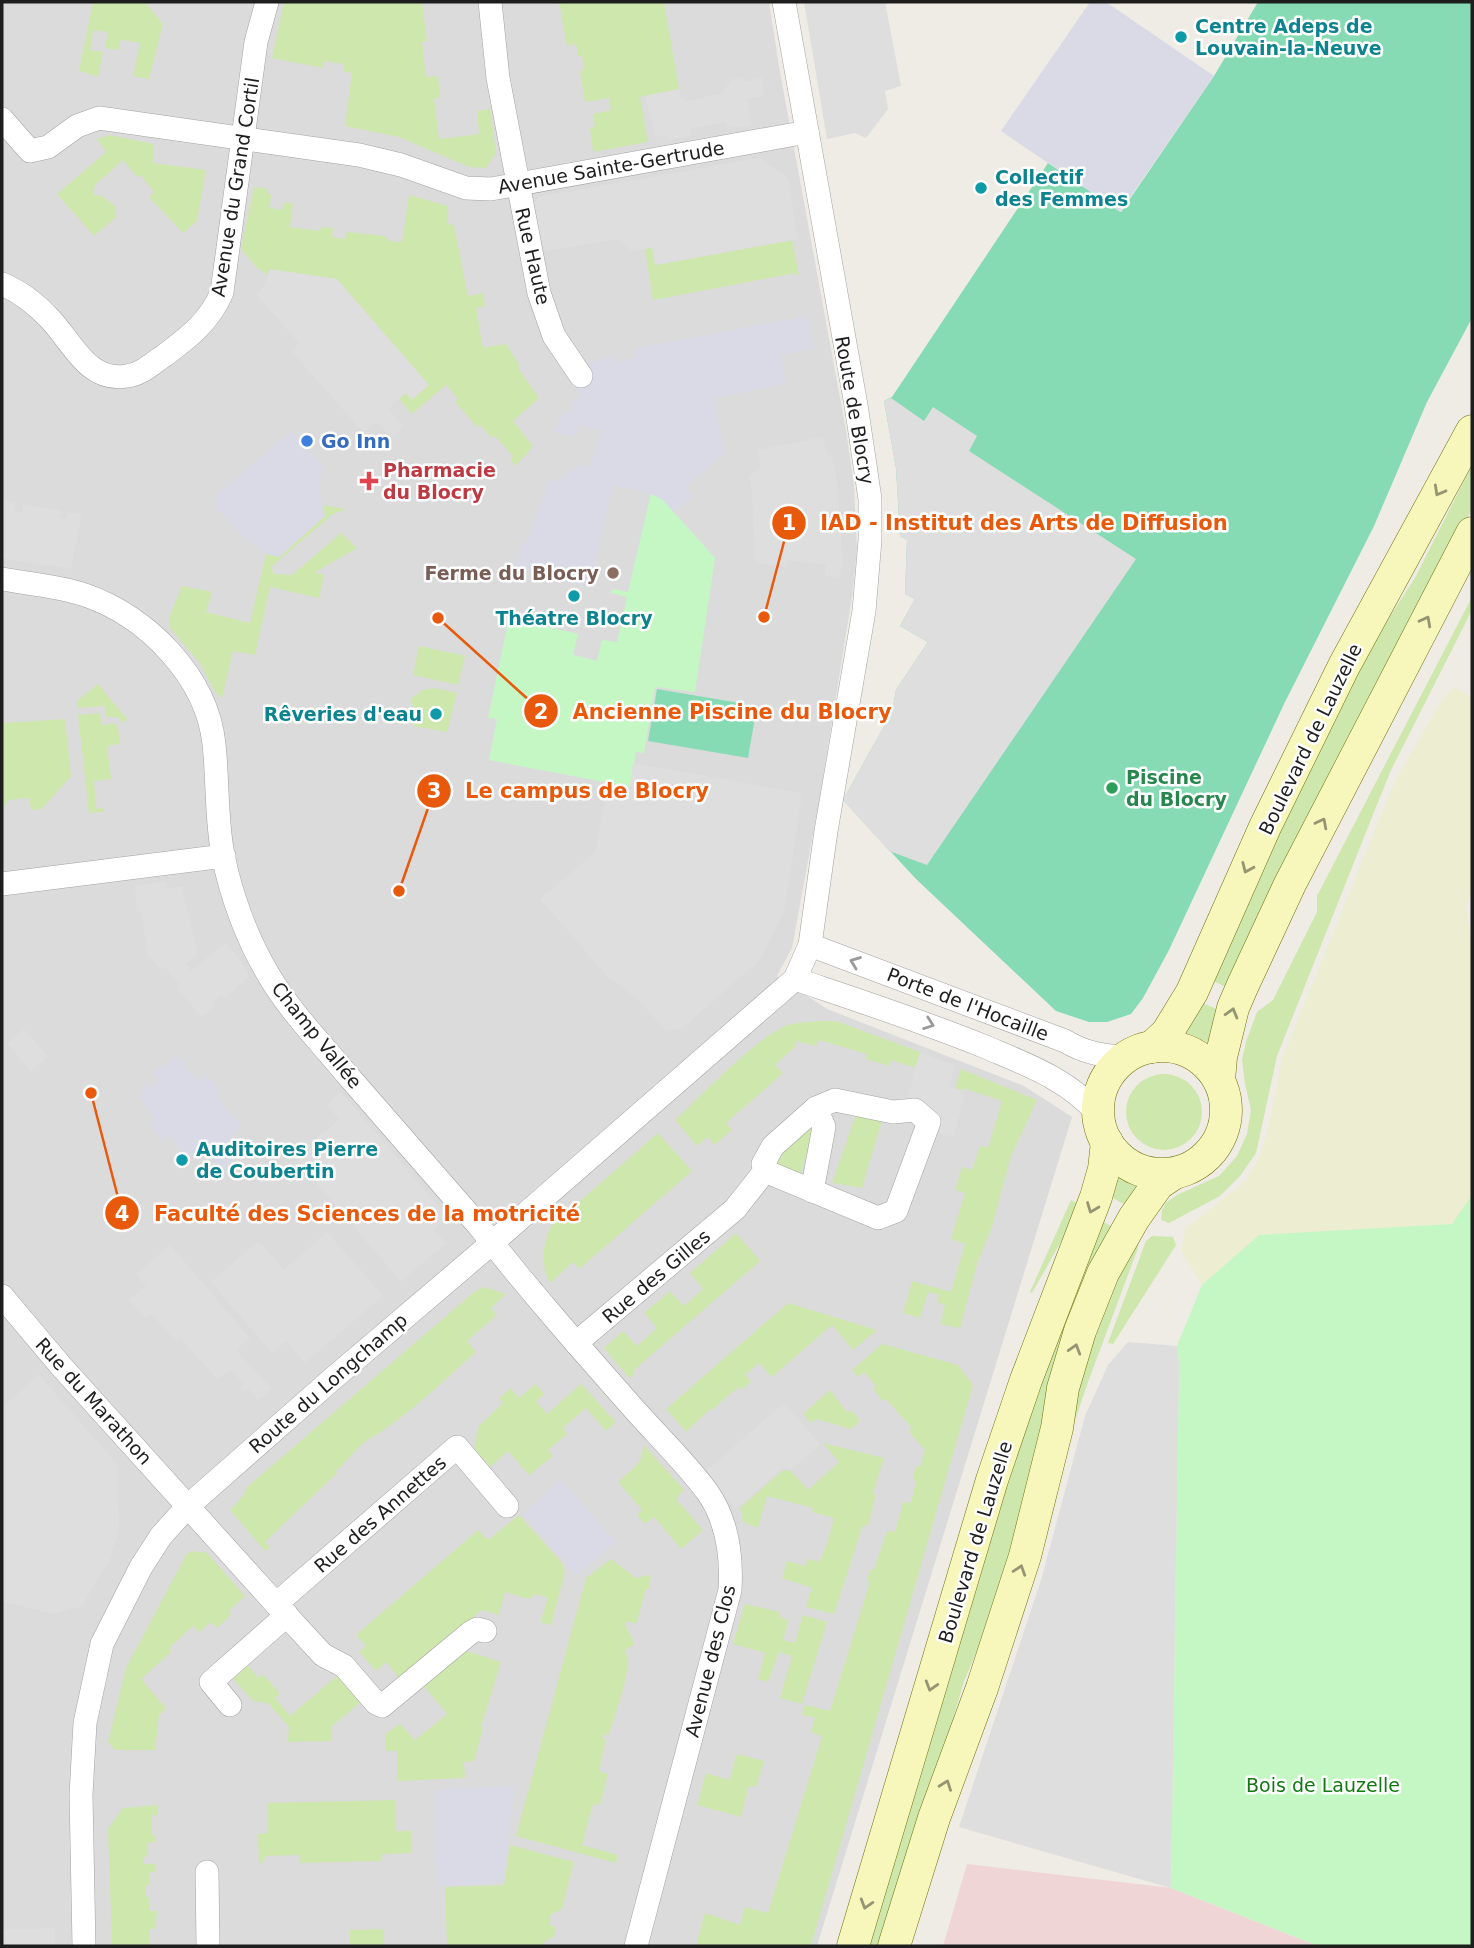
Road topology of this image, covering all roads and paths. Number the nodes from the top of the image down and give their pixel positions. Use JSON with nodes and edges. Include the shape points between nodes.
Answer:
{"nodes":[{"id":1,"x":267,"y":2,"type":"edge"},
{"id":2,"x":490,"y":2,"type":"edge"},
{"id":3,"x":784,"y":2,"type":"edge"},
{"id":4,"x":2,"y":119,"type":"edge"},
{"id":5,"x":807,"y":132,"type":"junction"},
{"id":6,"x":244,"y":139,"type":"junction"},
{"id":7,"x":517,"y":184,"type":"junction"},
{"id":8,"x":2,"y":284,"type":"edge"},
{"id":9,"x":581,"y":376,"type":"dead end"},
{"id":10,"x":1472,"y":431,"type":"edge"},
{"id":11,"x":1472,"y":533,"type":"edge"},
{"id":12,"x":2,"y":579,"type":"edge"},
{"id":13,"x":224,"y":856,"type":"junction"},
{"id":14,"x":2,"y":884,"type":"edge"},
{"id":15,"x":810,"y":945,"type":"junction"},
{"id":16,"x":795,"y":979,"type":"junction"},
{"id":17,"x":1139,"y":1052,"type":"junction"},
{"id":18,"x":1219,"y":1080,"type":"junction"},
{"id":19,"x":816,"y":1108,"type":"junction"},
{"id":20,"x":1102,"y":1128,"type":"junction"},
{"id":21,"x":765,"y":1171,"type":"junction"},
{"id":22,"x":1173,"y":1174,"type":"junction"},
{"id":23,"x":812,"y":1191,"type":"junction"},
{"id":24,"x":492,"y":1243,"type":"junction"},
{"id":25,"x":2,"y":1296,"type":"edge"},
{"id":26,"x":576,"y":1343,"type":"junction"},
{"id":27,"x":188,"y":1506,"type":"junction"},
{"id":28,"x":507,"y":1506,"type":"dead end"},
{"id":29,"x":281,"y":1609,"type":"junction"},
{"id":30,"x":485,"y":1631,"type":"dead end"},
{"id":31,"x":230,"y":1705,"type":"dead end"},
{"id":32,"x":207,"y":1872,"type":"dead end"},
{"id":33,"x":84,"y":1946,"type":"edge"},
{"id":34,"x":208,"y":1946,"type":"edge"},
{"id":35,"x":636,"y":1946,"type":"edge"},
{"id":36,"x":853,"y":1946,"type":"edge"},
{"id":37,"x":894,"y":1946,"type":"edge"}],
"edges":[{"from":1,"to":6,"type":"street","name":"Avenue du Grand Cortil","via":[[256,43]]},
{"from":2,"to":7,"type":"street","name":"Rue Haute"},
{"from":3,"to":5,"type":"street","name":"Route de Blocry"},
{"from":4,"to":6,"type":"street","name":"Avenue Sainte-Gertrude","via":[[30,151],[48,147],[77,126],[99,118]]},
{"from":5,"to":7,"type":"street","name":"Avenue Sainte-Gertrude"},
{"from":5,"to":15,"type":"street","name":"Route de Blocry","via":[[870,499],[864,611]]},
{"from":6,"to":7,"type":"street","name":"Avenue Sainte-Gertrude","via":[[359,155],[466,188]]},
{"from":6,"to":8,"type":"street","name":"Avenue du Grand Cortil","via":[[222,292],[211,315],[146,369],[129,376],[99,373],[50,319]]},
{"from":7,"to":9,"type":"street","name":"Rue Haute","via":[[539,293],[554,336]]},
{"from":10,"to":17,"type":"main road","name":"Boulevard de Lauzelle","one_way":true,"via":[[1344,666],[1265,827],[1192,992],[1167,1033]]},
{"from":18,"to":11,"type":"main road","one_way":true,"via":[[1221,1057],[1242,986]]},
{"from":12,"to":13,"type":"street","name":"Champ Vallée","via":[[84,595],[113,607],[139,623],[180,664],[203,706],[214,741]]},
{"from":13,"to":14,"type":"street"},
{"from":13,"to":24,"type":"street","name":"Champ Vallée","via":[[249,937],[295,1014]]},
{"from":15,"to":16,"type":"street","name":"Route du Longchamp"},
{"from":17,"to":15,"type":"street","name":"Porte de l'Hocaille","one_way":true,"via":[[1101,1056],[1081,1051]]},
{"from":16,"to":20,"type":"street","name":"Porte de l'Hocaille","one_way":true,"via":[[936,1026],[1039,1070],[1069,1087]]},
{"from":16,"to":24,"type":"street","name":"Route du Longchamp"},
{"from":17,"to":18,"type":"main road","via":[[1178,1048],[1202,1059]]},
{"from":17,"to":20,"type":"main road","via":[[1111,1072],[1101,1092]]},
{"from":18,"to":22,"type":"main road","via":[[1225,1099],[1220,1138],[1208,1155]]},
{"from":19,"to":21,"type":"street","name":"Rue des Gilles","via":[[773,1146],[763,1164]]},
{"from":19,"to":23,"type":"street","via":[[824,1127]]},
{"from":19,"to":23,"type":"street","via":[[835,1100],[893,1112],[915,1111],[929,1122],[897,1211],[878,1219]]},
{"from":20,"to":22,"type":"main road","via":[[1118,1157],[1134,1168]]},
{"from":20,"to":36,"type":"main road","name":"Boulevard de Lauzelle","one_way":true,"via":[[1104,1169],[1096,1197],[992,1480]]},
{"from":21,"to":23,"type":"street"},
{"from":21,"to":26,"type":"street","name":"Rue des Gilles","via":[[736,1209]]},
{"from":37,"to":22,"type":"main road","one_way":true,"via":[[1025,1556],[1080,1331],[1103,1273],[1134,1218],[1158,1184]]},
{"from":24,"to":26,"type":"street","name":"Avenue des Clos"},
{"from":24,"to":27,"type":"street","name":"Route du Longchamp"},
{"from":25,"to":27,"type":"street","name":"Rue du Marathon"},
{"from":26,"to":35,"type":"street","name":"Avenue des Clos","via":[[709,1494],[732,1558],[730,1590]]},
{"from":27,"to":29,"type":"street","name":"Rue du Marathon"},
{"from":27,"to":33,"type":"street","name":"Route du Longchamp","via":[[160,1536],[102,1644],[85,1723],[81,1795]]},
{"from":28,"to":29,"type":"street","name":"Rue des Annettes","via":[[457,1447]]},
{"from":29,"to":30,"type":"street","name":"Rue du Marathon","via":[[323,1655],[344,1666],[382,1706],[470,1633]]},
{"from":29,"to":31,"type":"street","name":"Rue des Annettes","via":[[211,1682]]},
{"from":32,"to":34,"type":"street"}]}
